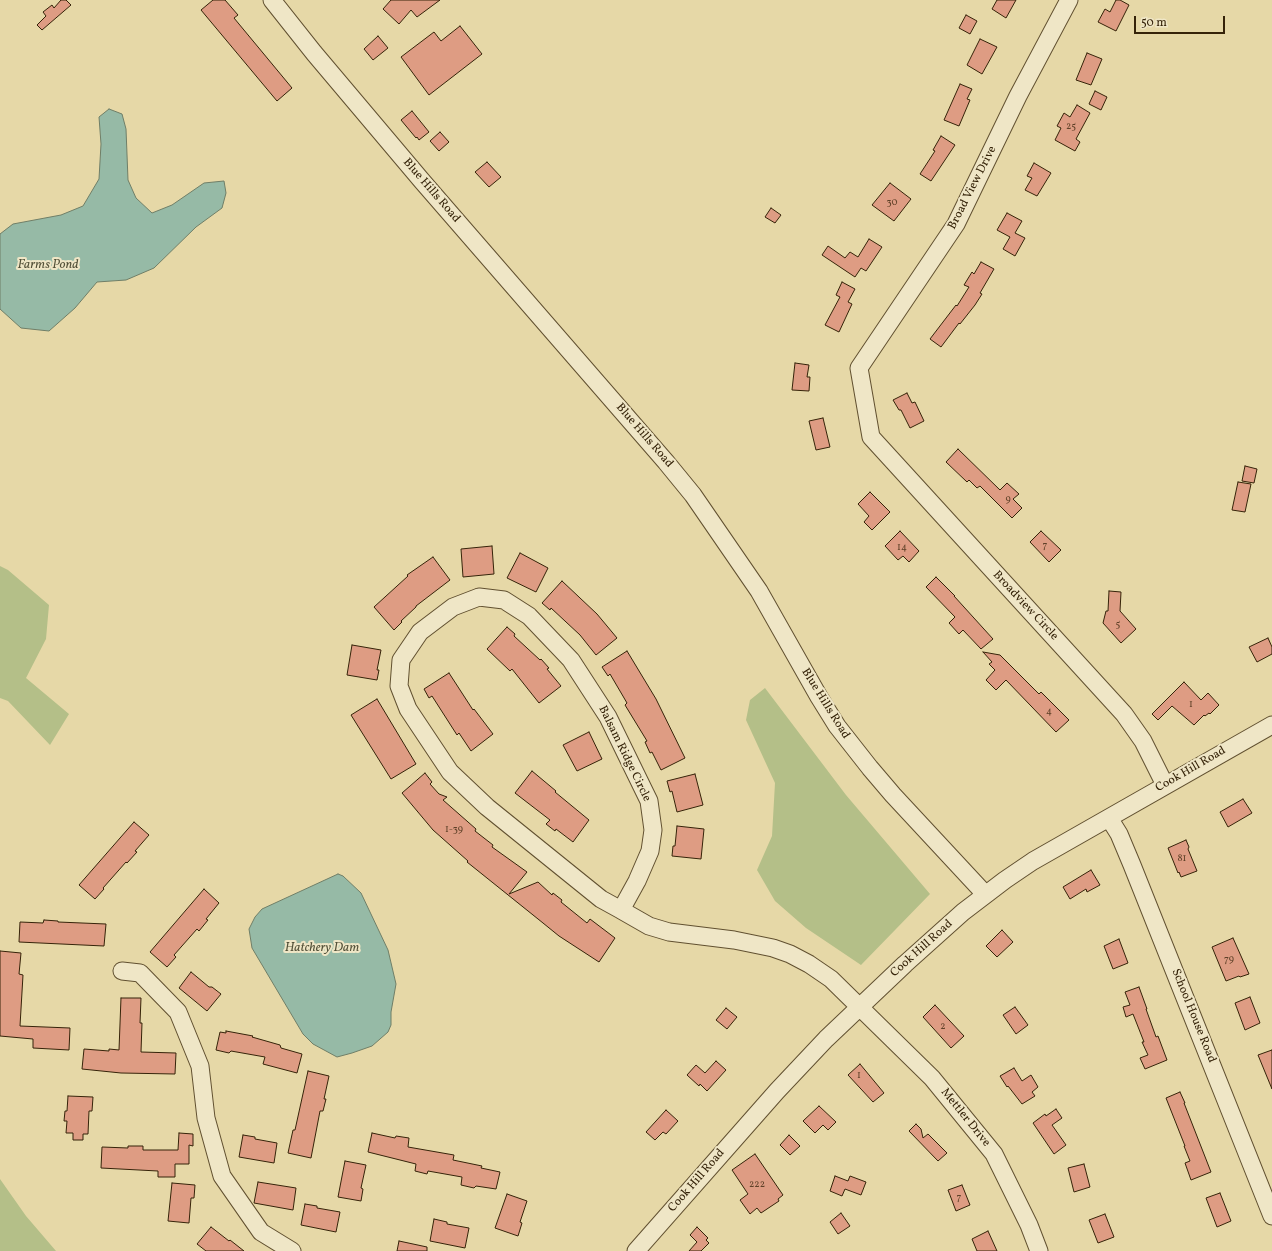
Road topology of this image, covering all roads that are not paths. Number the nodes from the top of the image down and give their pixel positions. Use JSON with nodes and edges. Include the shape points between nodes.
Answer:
{"nodes":[{"id":1,"x":272,"y":0,"type":"edge"},
{"id":2,"x":1069,"y":0,"type":"edge"},
{"id":3,"x":871,"y":437,"type":"joint"},
{"id":4,"x":1272,"y":724,"type":"edge"},
{"id":5,"x":1165,"y":785,"type":"junction"},
{"id":6,"x":1108,"y":818,"type":"junction"},
{"id":7,"x":985,"y":894,"type":"junction"},
{"id":8,"x":621,"y":910,"type":"junction"},
{"id":9,"x":122,"y":971,"type":"dead end"},
{"id":10,"x":860,"y":1006,"type":"junction"},
{"id":11,"x":1272,"y":1216,"type":"edge"},
{"id":12,"x":292,"y":1251,"type":"edge"},
{"id":13,"x":636,"y":1251,"type":"edge"},
{"id":14,"x":1039,"y":1251,"type":"edge"}],
"edges":[{"from":1,"to":7,"type":"street","name":"Blue Hills Road","via":[[417,175],[657,450],[693,495],[759,591],[841,732],[897,800]]},
{"from":2,"to":3,"type":"street","name":"Broad View Drive","via":[[1018,96],[956,224],[859,368]]},
{"from":3,"to":5,"type":"street","name":"Broadview Circle","via":[[1124,714],[1143,741]]},
{"from":4,"to":5,"type":"street","name":"Cook Hill Road"},
{"from":5,"to":6,"type":"street","name":"Cook Hill Road"},
{"from":6,"to":7,"type":"street","name":"Cook Hill Road","via":[[1033,861]]},
{"from":6,"to":11,"type":"street","name":"School House Road","via":[[1119,834],[1132,865]]},
{"from":7,"to":10,"type":"street","name":"Cook Hill Road","via":[[916,953]]},
{"from":8,"to":8,"type":"street","name":"Balsam Ridge Circle","via":[[601,899],[487,807],[455,777],[408,709],[399,686],[401,660],[420,632],[453,607],[479,597],[504,600],[529,616],[571,660],[608,717],[649,801],[653,830],[650,851]]},
{"from":8,"to":10,"type":"street","name":"Balsam Ridge Circle","via":[[649,926],[669,932],[734,940],[790,954],[831,979]]},
{"from":9,"to":12,"type":"street","via":[[140,973],[178,1012],[200,1066],[206,1118],[222,1176],[261,1232]]},
{"from":10,"to":13,"type":"street","name":"Cook Hill Road","via":[[777,1091]]},
{"from":10,"to":14,"type":"street","name":"Mettler Drive","via":[[939,1086],[994,1154]]}]}
